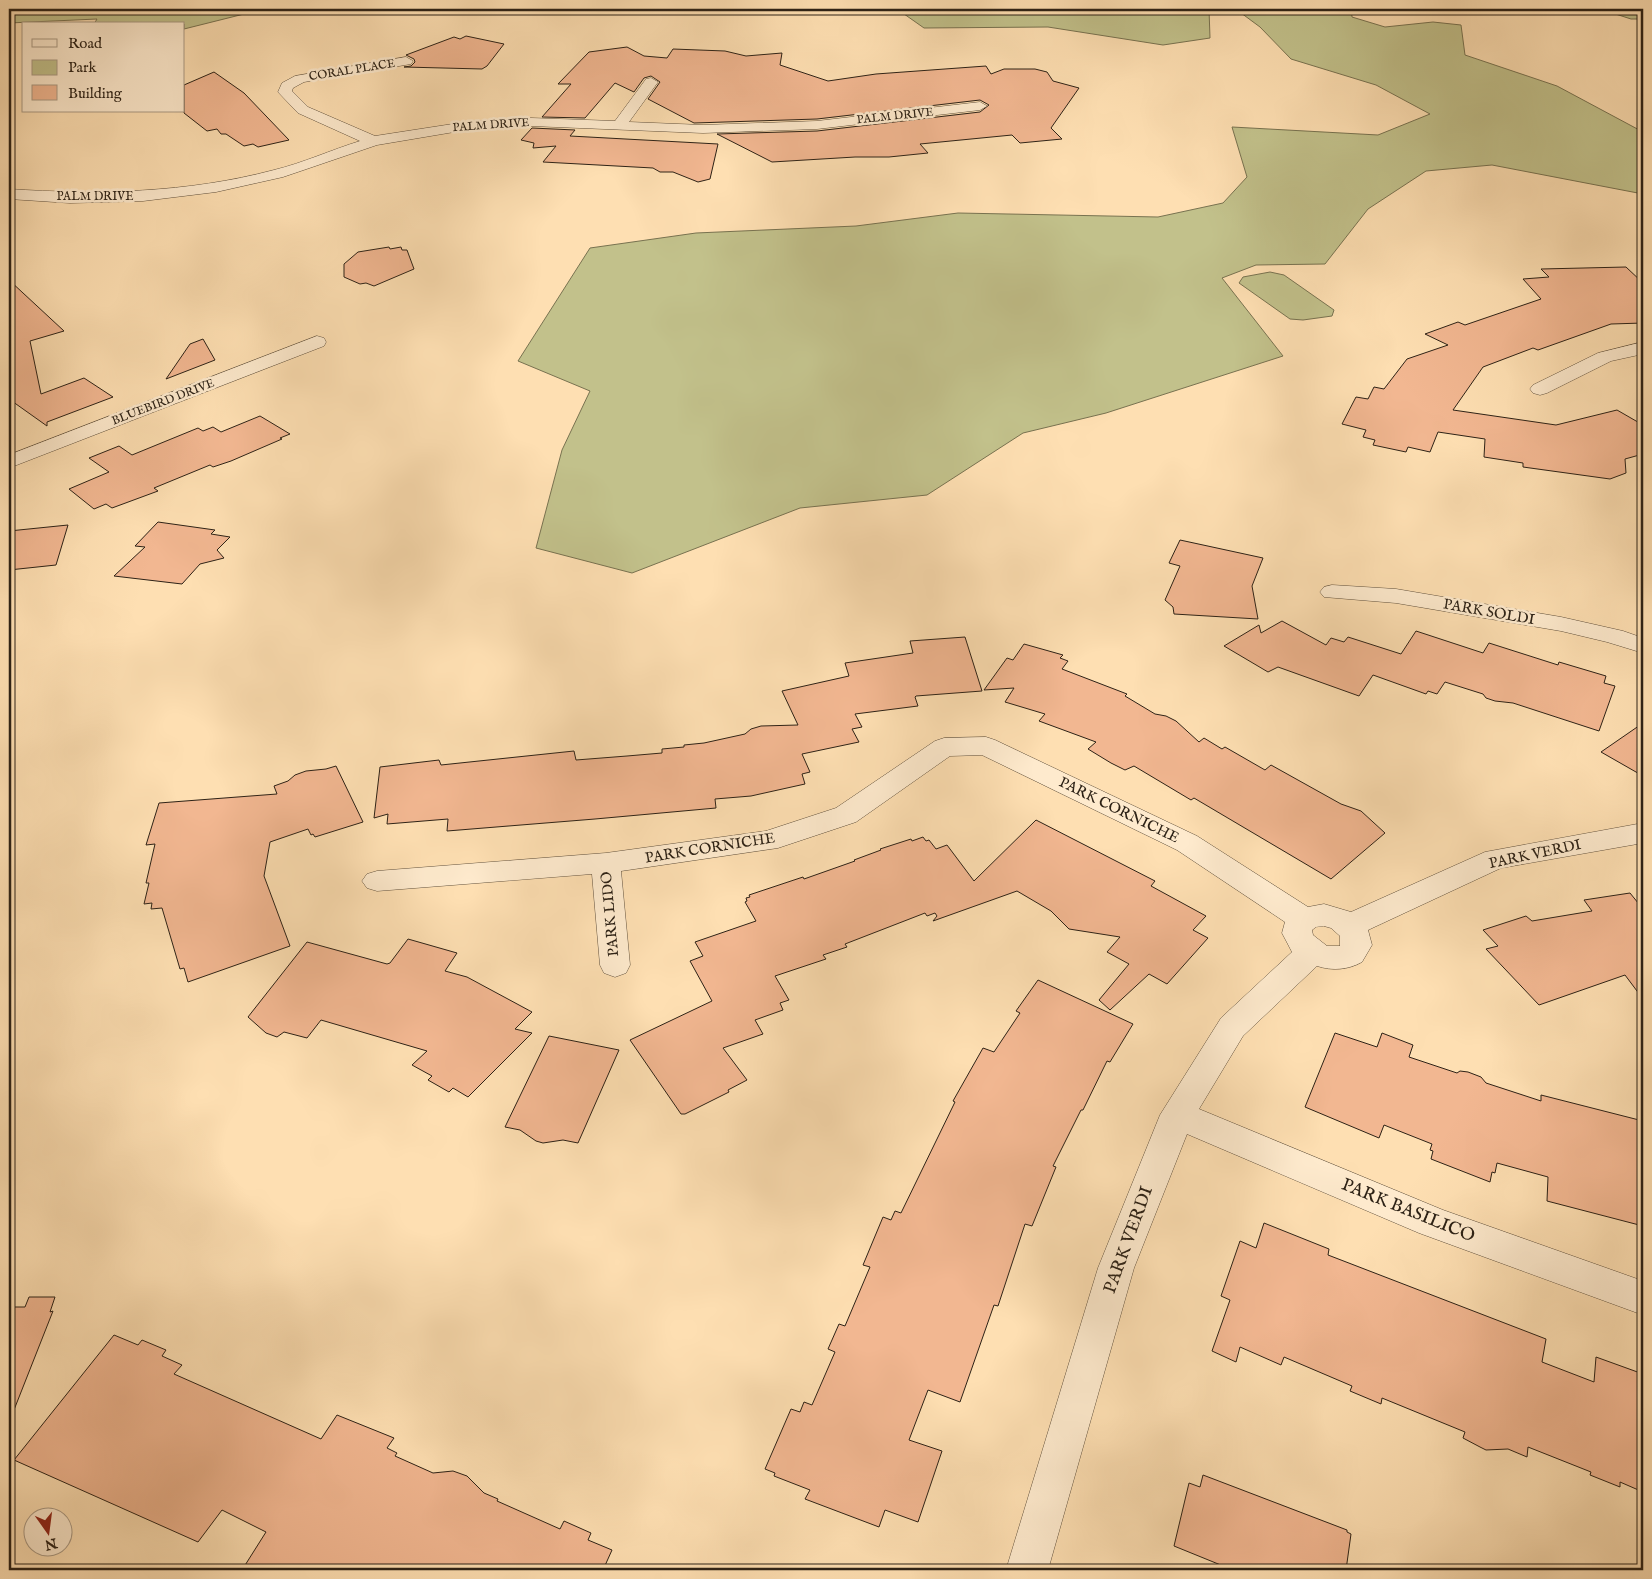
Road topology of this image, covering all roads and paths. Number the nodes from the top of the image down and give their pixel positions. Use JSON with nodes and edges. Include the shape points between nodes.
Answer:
{"nodes":[{"id":1,"x":406,"y":61,"type":"dead end"},
{"id":2,"x":651,"y":82,"type":"dead end"},
{"id":3,"x":980,"y":106,"type":"dead end"},
{"id":4,"x":619,"y":126,"type":"junction"},
{"id":5,"x":373,"y":141,"type":"junction"},
{"id":6,"x":9,"y":194,"type":"edge"},
{"id":7,"x":317,"y":342,"type":"dead end"},
{"id":8,"x":1643,"y":348,"type":"edge"},
{"id":9,"x":1540,"y":389,"type":"dead end"},
{"id":10,"x":9,"y":462,"type":"edge"},
{"id":11,"x":1332,"y":592,"type":"dead end"},
{"id":12,"x":1643,"y":646,"type":"edge"},
{"id":13,"x":1643,"y":833,"type":"edge"},
{"id":14,"x":606,"y":863,"type":"junction"},
{"id":15,"x":377,"y":881,"type":"dead end"},
{"id":16,"x":1350,"y":926,"type":"junction"},
{"id":17,"x":1307,"y":936,"type":"junction"},
{"id":18,"x":615,"y":965,"type":"dead end"},
{"id":19,"x":1177,"y":1114,"type":"junction"},
{"id":20,"x":1643,"y":1298,"type":"edge"},
{"id":21,"x":1027,"y":1570,"type":"edge"}],
"edges":[{"from":1,"to":5,"type":"street","name":"CORAL PLACE","via":[[300,79],[287,86],[285,92],[304,110]]},
{"from":2,"to":4,"type":"street"},
{"from":3,"to":4,"type":"street","name":"PALM DRIVE","via":[[817,125],[703,129]]},
{"from":4,"to":5,"type":"street","name":"PALM DRIVE","via":[[531,122],[472,125]]},
{"from":5,"to":6,"type":"street","name":"PALM DRIVE","via":[[278,174],[216,187],[116,197]]},
{"from":7,"to":10,"type":"street","name":"BLUEBIRD DRIVE"},
{"from":8,"to":9,"type":"street","via":[[1605,357]]},
{"from":11,"to":12,"type":"street","name":"PARK SOLDI","via":[[1396,596],[1561,624]]},
{"from":13,"to":16,"type":"street","name":"PARK VERDI","via":[[1494,859]]},
{"from":14,"to":15,"type":"street","name":"PARK CORNICHE"},
{"from":14,"to":17,"type":"street","name":"PARK CORNICHE","via":[[768,841],[846,815],[944,747],[986,746],[1187,843]]},
{"from":14,"to":18,"type":"street","name":"PARK LIDO"},
{"from":16,"to":17,"type":"street","via":[[1320,914]]},
{"from":16,"to":17,"type":"street","via":[[1358,944],[1349,956],[1331,959]]},
{"from":17,"to":19,"type":"street","name":"PARK VERDI","via":[[1232,1027]]},
{"from":19,"to":20,"type":"street","name":"PARK BASILICO","via":[[1432,1222]]},
{"from":19,"to":21,"type":"street","name":"PARK VERDI","via":[[1116,1268]]}]}
